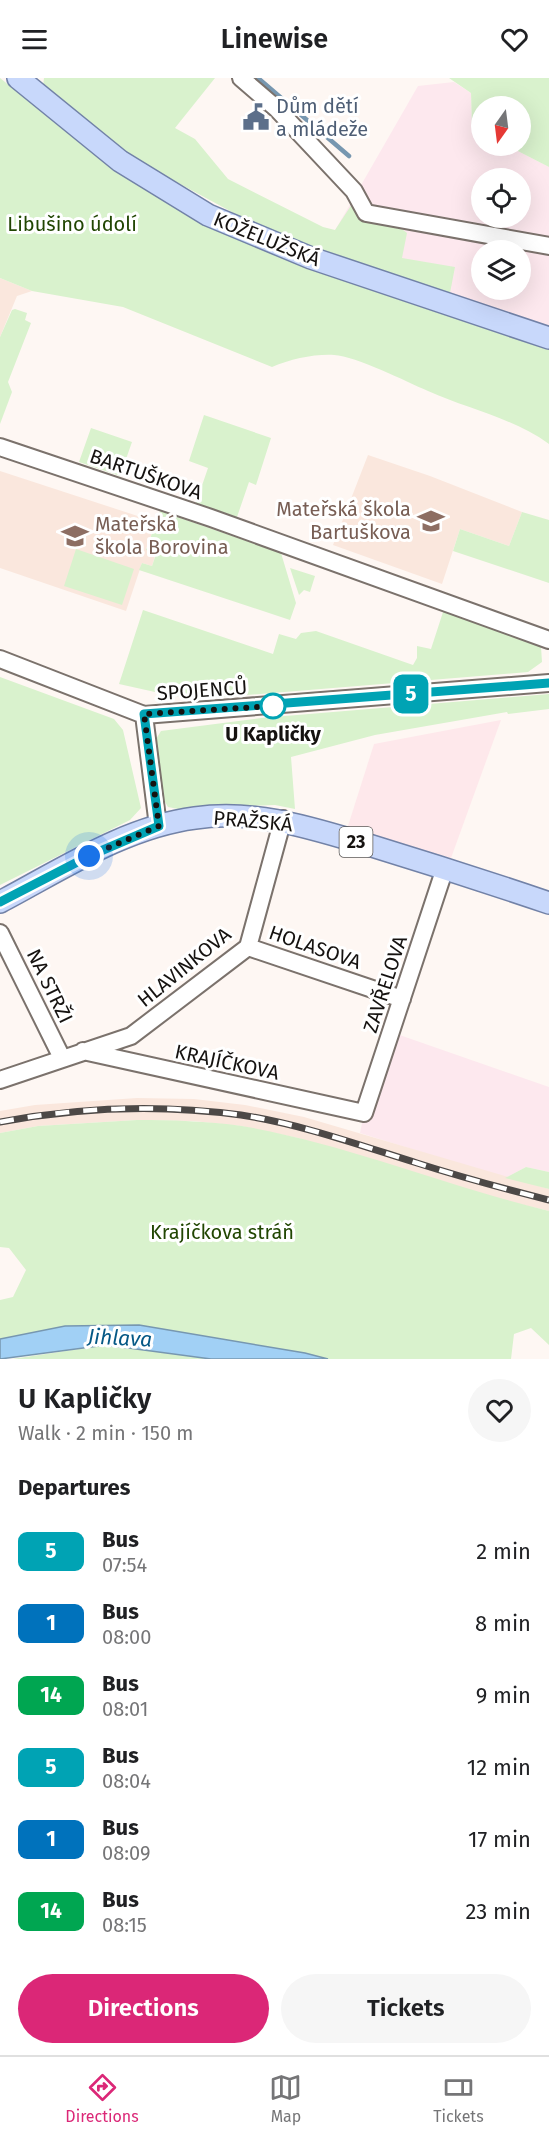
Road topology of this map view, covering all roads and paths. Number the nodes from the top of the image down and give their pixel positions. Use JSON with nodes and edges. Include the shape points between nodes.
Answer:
{"nodes":[{"id":1,"x":241,"y":78,"type":"edge"},
{"id":2,"x":21,"y":79,"type":"edge"},
{"id":3,"x":549,"y":246,"type":"edge"},
{"id":4,"x":549,"y":338,"type":"edge"},
{"id":5,"x":0,"y":447,"type":"edge"},
{"id":6,"x":549,"y":640,"type":"edge"},
{"id":7,"x":0,"y":659,"type":"edge"},
{"id":8,"x":549,"y":683,"type":"edge"},
{"id":9,"x":144,"y":714,"type":"junction"},
{"id":10,"x":282,"y":819,"type":"junction"},
{"id":11,"x":159,"y":826,"type":"junction"},
{"id":12,"x":446,"y":868,"type":"junction"},
{"id":13,"x":0,"y":902,"type":"edge"},
{"id":14,"x":549,"y":903,"type":"edge"},
{"id":15,"x":0,"y":933,"type":"edge"},
{"id":16,"x":248,"y":947,"type":"junction"},
{"id":17,"x":402,"y":999,"type":"junction"},
{"id":18,"x":83,"y":1051,"type":"junction"},
{"id":19,"x":62,"y":1058,"type":"junction"},
{"id":20,"x":0,"y":1080,"type":"edge"},
{"id":21,"x":364,"y":1113,"type":"joint"}],
"edges":[{"from":1,"to":3,"type":"street","via":[[278,109],[354,191],[366,213]]},
{"from":2,"to":4,"type":"main road","name":"KOŽELUŽSKÁ","via":[[120,160],[185,203],[224,223],[311,258]]},
{"from":5,"to":6,"type":"street","name":"BARTUŠKOVA"},
{"from":7,"to":9,"type":"street"},
{"from":8,"to":9,"type":"street","name":"SPOJENCŮ"},
{"from":9,"to":11,"type":"street"},
{"from":10,"to":11,"type":"main road","name":"PRAŽSKÁ","number":"23","via":[[221,816]]},
{"from":10,"to":12,"type":"main road","name":"PRAŽSKÁ","number":"23"},
{"from":10,"to":16,"type":"street","name":"HLAVINKOVA"},
{"from":11,"to":13,"type":"main road","name":"PRAŽSKÁ","number":"23","via":[[89,856]]},
{"from":12,"to":14,"type":"main road","name":"PRAŽSKÁ","number":"23"},
{"from":12,"to":17,"type":"street","name":"ZAVŘELOVA"},
{"from":15,"to":19,"type":"street","name":"NA STRŽI"},
{"from":16,"to":17,"type":"street","name":"HOLASOVA"},
{"from":16,"to":18,"type":"street","name":"HLAVINKOVA","via":[[131,1036]]},
{"from":17,"to":21,"type":"street","name":"ZAVŘELOVA"},
{"from":18,"to":19,"type":"street","name":"HLAVINKOVA"},
{"from":18,"to":21,"type":"street","name":"KRAJÍČKOVA"},
{"from":19,"to":20,"type":"street"}]}
